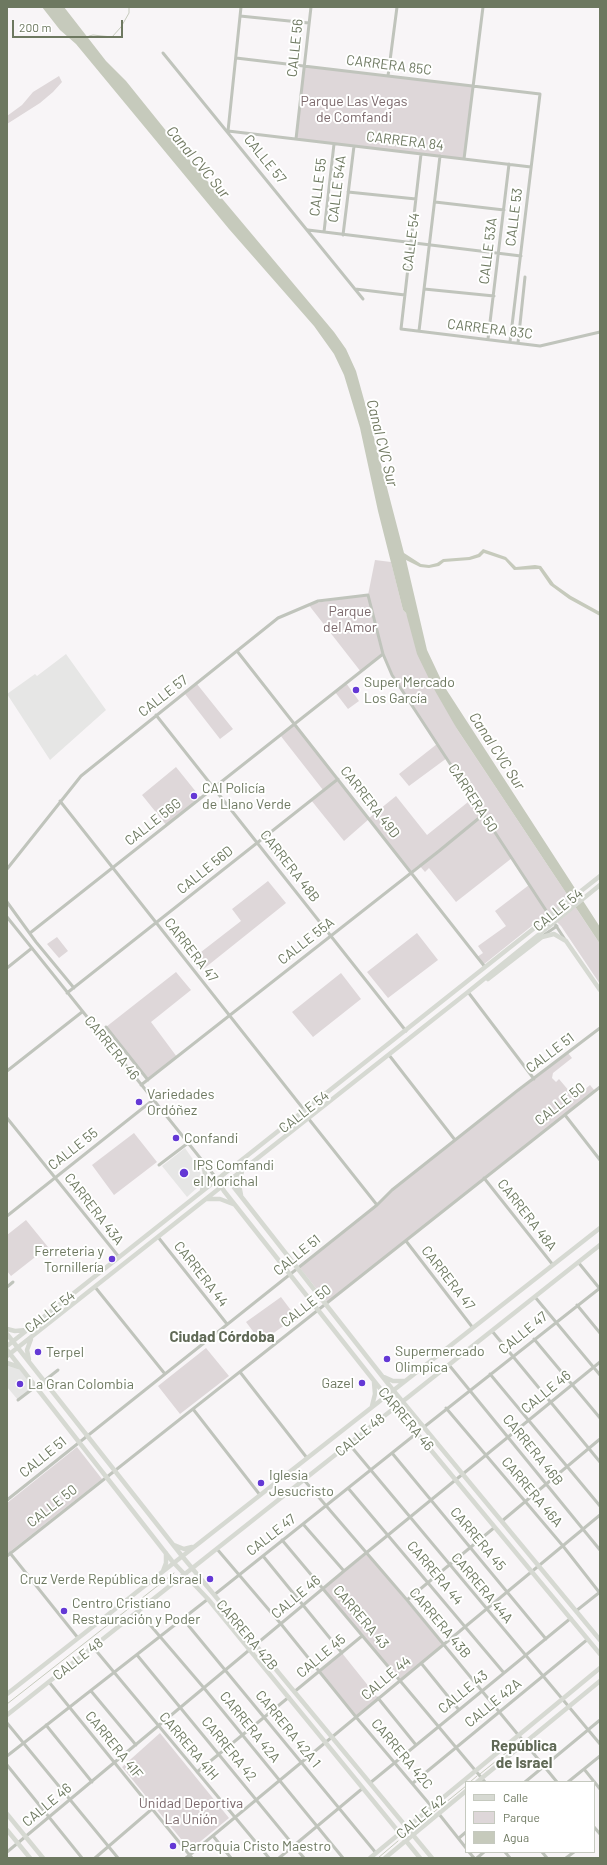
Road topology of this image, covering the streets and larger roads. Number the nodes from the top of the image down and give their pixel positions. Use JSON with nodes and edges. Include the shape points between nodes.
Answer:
{"nodes":[{"id":1,"x":241,"y":7,"type":"edge"},
{"id":2,"x":311,"y":7,"type":"edge"},
{"id":3,"x":397,"y":7,"type":"edge"},
{"id":4,"x":483,"y":7,"type":"edge"},
{"id":5,"x":240,"y":16,"type":"junction"},
{"id":6,"x":309,"y":23,"type":"junction"},
{"id":7,"x":163,"y":52,"type":"dead end"},
{"id":8,"x":236,"y":58,"type":"junction"},
{"id":9,"x":304,"y":66,"type":"junction"},
{"id":10,"x":388,"y":76,"type":"junction"},
{"id":11,"x":473,"y":86,"type":"junction"},
{"id":12,"x":540,"y":94,"type":"joint"},
{"id":13,"x":228,"y":131,"type":"junction"},
{"id":14,"x":296,"y":139,"type":"junction"},
{"id":15,"x":334,"y":144,"type":"junction"},
{"id":16,"x":354,"y":146,"type":"junction"},
{"id":17,"x":421,"y":154,"type":"junction"},
{"id":18,"x":440,"y":156,"type":"junction"},
{"id":19,"x":464,"y":159,"type":"junction"},
{"id":20,"x":509,"y":164,"type":"junction"},
{"id":21,"x":531,"y":167,"type":"junction"},
{"id":22,"x":348,"y":192,"type":"junction"},
{"id":23,"x":416,"y":199,"type":"junction"},
{"id":24,"x":435,"y":202,"type":"junction"},
{"id":25,"x":504,"y":210,"type":"junction"},
{"id":26,"x":307,"y":230,"type":"junction"},
{"id":27,"x":324,"y":232,"type":"junction"},
{"id":28,"x":343,"y":234,"type":"junction"},
{"id":29,"x":411,"y":242,"type":"junction"},
{"id":30,"x":430,"y":245,"type":"junction"},
{"id":31,"x":499,"y":253,"type":"junction"},
{"id":32,"x":520,"y":256,"type":"junction"},
{"id":33,"x":524,"y":276,"type":"dead end"},
{"id":34,"x":355,"y":289,"type":"junction"},
{"id":35,"x":424,"y":289,"type":"junction"},
{"id":36,"x":405,"y":295,"type":"junction"},
{"id":37,"x":494,"y":296,"type":"junction"},
{"id":38,"x":363,"y":299,"type":"dead end"},
{"id":39,"x":401,"y":329,"type":"joint"},
{"id":40,"x":419,"y":331,"type":"junction"},
{"id":41,"x":600,"y":332,"type":"edge"},
{"id":42,"x":488,"y":339,"type":"junction"},
{"id":43,"x":510,"y":342,"type":"junction"},
{"id":44,"x":518,"y":343,"type":"junction"},
{"id":45,"x":368,"y":595,"type":"joint"},
{"id":46,"x":237,"y":651,"type":"junction"},
{"id":47,"x":383,"y":654,"type":"junction"},
{"id":48,"x":156,"y":715,"type":"junction"},
{"id":49,"x":294,"y":724,"type":"junction"},
{"id":50,"x":338,"y":779,"type":"junction"},
{"id":51,"x":214,"y":788,"type":"junction"},
{"id":52,"x":60,"y":801,"type":"junction"},
{"id":53,"x":484,"y":814,"type":"junction"},
{"id":54,"x":257,"y":843,"type":"junction"},
{"id":55,"x":113,"y":868,"type":"junction"},
{"id":56,"x":7,"y":869,"type":"edge"},
{"id":57,"x":410,"y":872,"type":"junction"},
{"id":58,"x":600,"y":876,"type":"edge"},
{"id":59,"x":600,"y":885,"type":"edge"},
{"id":60,"x":7,"y":902,"type":"edge"},
{"id":61,"x":7,"y":917,"type":"edge"},
{"id":62,"x":156,"y":923,"type":"junction"},
{"id":63,"x":557,"y":926,"type":"junction"},
{"id":64,"x":30,"y":933,"type":"junction"},
{"id":65,"x":330,"y":935,"type":"junction"},
{"id":66,"x":542,"y":937,"type":"junction"},
{"id":67,"x":566,"y":940,"type":"junction"},
{"id":68,"x":32,"y":948,"type":"junction"},
{"id":69,"x":485,"y":967,"type":"junction"},
{"id":70,"x":7,"y":968,"type":"edge"},
{"id":71,"x":74,"y":988,"type":"junction"},
{"id":72,"x":600,"y":990,"type":"edge"},
{"id":73,"x":468,"y":992,"type":"junction"},
{"id":74,"x":67,"y":993,"type":"junction"},
{"id":75,"x":82,"y":1012,"type":"junction"},
{"id":76,"x":229,"y":1015,"type":"junction"},
{"id":77,"x":106,"y":1027,"type":"dead end"},
{"id":78,"x":600,"y":1028,"type":"edge"},
{"id":79,"x":406,"y":1031,"type":"junction"},
{"id":80,"x":388,"y":1054,"type":"junction"},
{"id":81,"x":7,"y":1071,"type":"edge"},
{"id":82,"x":534,"y":1079,"type":"junction"},
{"id":83,"x":148,"y":1080,"type":"junction"},
{"id":84,"x":141,"y":1085,"type":"junction"},
{"id":85,"x":600,"y":1087,"type":"edge"},
{"id":86,"x":153,"y":1100,"type":"junction"},
{"id":87,"x":305,"y":1111,"type":"junction"},
{"id":88,"x":564,"y":1115,"type":"junction"},
{"id":89,"x":7,"y":1118,"type":"edge"},
{"id":90,"x":308,"y":1118,"type":"junction"},
{"id":91,"x":454,"y":1140,"type":"junction"},
{"id":92,"x":188,"y":1143,"type":"junction"},
{"id":93,"x":600,"y":1160,"type":"edge"},
{"id":94,"x":203,"y":1163,"type":"junction"},
{"id":95,"x":160,"y":1165,"type":"dead end"},
{"id":96,"x":242,"y":1169,"type":"junction"},
{"id":97,"x":55,"y":1177,"type":"junction"},
{"id":98,"x":484,"y":1178,"type":"junction"},
{"id":99,"x":217,"y":1179,"type":"junction"},
{"id":100,"x":229,"y":1181,"type":"junction"},
{"id":101,"x":221,"y":1187,"type":"junction"},
{"id":102,"x":201,"y":1191,"type":"junction"},
{"id":103,"x":206,"y":1199,"type":"junction"},
{"id":104,"x":243,"y":1200,"type":"junction"},
{"id":105,"x":235,"y":1205,"type":"junction"},
{"id":106,"x":377,"y":1205,"type":"junction"},
{"id":107,"x":7,"y":1216,"type":"edge"},
{"id":108,"x":600,"y":1228,"type":"edge"},
{"id":109,"x":267,"y":1230,"type":"junction"},
{"id":110,"x":260,"y":1236,"type":"junction"},
{"id":111,"x":158,"y":1237,"type":"junction"},
{"id":112,"x":406,"y":1241,"type":"junction"},
{"id":113,"x":600,"y":1245,"type":"edge"},
{"id":114,"x":119,"y":1257,"type":"junction"},
{"id":115,"x":578,"y":1262,"type":"junction"},
{"id":116,"x":553,"y":1265,"type":"junction"},
{"id":117,"x":297,"y":1269,"type":"junction"},
{"id":118,"x":290,"y":1274,"type":"junction"},
{"id":119,"x":13,"y":1282,"type":"dead end"},
{"id":120,"x":7,"y":1287,"type":"edge"},
{"id":121,"x":95,"y":1287,"type":"junction"},
{"id":122,"x":600,"y":1288,"type":"edge"},
{"id":123,"x":535,"y":1296,"type":"junction"},
{"id":124,"x":326,"y":1304,"type":"junction"},
{"id":125,"x":577,"y":1305,"type":"junction"},
{"id":126,"x":318,"y":1310,"type":"junction"},
{"id":127,"x":556,"y":1321,"type":"junction"},
{"id":128,"x":227,"y":1324,"type":"junction"},
{"id":129,"x":34,"y":1325,"type":"junction"},
{"id":130,"x":473,"y":1328,"type":"junction"},
{"id":131,"x":7,"y":1329,"type":"edge"},
{"id":132,"x":492,"y":1331,"type":"junction"},
{"id":133,"x":600,"y":1333,"type":"edge"},
{"id":134,"x":7,"y":1334,"type":"edge"},
{"id":135,"x":34,"y":1336,"type":"junction"},
{"id":136,"x":534,"y":1339,"type":"junction"},
{"id":137,"x":13,"y":1341,"type":"junction"},
{"id":138,"x":7,"y":1346,"type":"edge"},
{"id":139,"x":18,"y":1348,"type":"junction"},
{"id":140,"x":8,"y":1354,"type":"edge"},
{"id":141,"x":513,"y":1356,"type":"junction"},
{"id":142,"x":600,"y":1362,"type":"edge"},
{"id":143,"x":7,"y":1363,"type":"edge"},
{"id":144,"x":31,"y":1364,"type":"junction"},
{"id":145,"x":448,"y":1365,"type":"junction"},
{"id":146,"x":594,"y":1367,"type":"junction"},
{"id":147,"x":21,"y":1369,"type":"junction"},
{"id":148,"x":58,"y":1370,"type":"dead end"},
{"id":149,"x":240,"y":1372,"type":"junction"},
{"id":150,"x":165,"y":1374,"type":"junction"},
{"id":151,"x":490,"y":1374,"type":"junction"},
{"id":152,"x":600,"y":1375,"type":"edge"},
{"id":153,"x":40,"y":1376,"type":"junction"},
{"id":154,"x":382,"y":1376,"type":"junction"},
{"id":155,"x":44,"y":1380,"type":"junction"},
{"id":156,"x":374,"y":1380,"type":"junction"},
{"id":157,"x":30,"y":1381,"type":"junction"},
{"id":158,"x":405,"y":1381,"type":"junction"},
{"id":159,"x":572,"y":1384,"type":"junction"},
{"id":160,"x":35,"y":1387,"type":"junction"},
{"id":161,"x":393,"y":1390,"type":"junction"},
{"id":162,"x":470,"y":1390,"type":"junction"},
{"id":163,"x":386,"y":1396,"type":"junction"},
{"id":164,"x":18,"y":1400,"type":"dead end"},
{"id":165,"x":402,"y":1401,"type":"junction"},
{"id":166,"x":551,"y":1402,"type":"junction"},
{"id":167,"x":372,"y":1407,"type":"junction"},
{"id":168,"x":396,"y":1407,"type":"junction"},
{"id":169,"x":446,"y":1408,"type":"junction"},
{"id":170,"x":193,"y":1409,"type":"junction"},
{"id":171,"x":600,"y":1418,"type":"edge"},
{"id":172,"x":529,"y":1420,"type":"junction"},
{"id":173,"x":424,"y":1427,"type":"junction"},
{"id":174,"x":417,"y":1433,"type":"junction"},
{"id":175,"x":87,"y":1436,"type":"junction"},
{"id":176,"x":508,"y":1437,"type":"junction"},
{"id":177,"x":600,"y":1439,"type":"edge"},
{"id":178,"x":79,"y":1443,"type":"junction"},
{"id":179,"x":349,"y":1444,"type":"junction"},
{"id":180,"x":589,"y":1449,"type":"junction"},
{"id":181,"x":392,"y":1453,"type":"junction"},
{"id":182,"x":486,"y":1455,"type":"junction"},
{"id":183,"x":307,"y":1458,"type":"junction"},
{"id":184,"x":600,"y":1462,"type":"edge"},
{"id":185,"x":568,"y":1466,"type":"junction"},
{"id":186,"x":115,"y":1470,"type":"junction"},
{"id":187,"x":370,"y":1470,"type":"junction"},
{"id":188,"x":462,"y":1475,"type":"junction"},
{"id":189,"x":107,"y":1477,"type":"junction"},
{"id":190,"x":304,"y":1480,"type":"junction"},
{"id":191,"x":456,"y":1480,"type":"junction"},
{"id":192,"x":546,"y":1484,"type":"junction"},
{"id":193,"x":348,"y":1488,"type":"junction"},
{"id":194,"x":260,"y":1495,"type":"junction"},
{"id":195,"x":7,"y":1500,"type":"edge"},
{"id":196,"x":431,"y":1500,"type":"junction"},
{"id":197,"x":526,"y":1501,"type":"junction"},
{"id":198,"x":326,"y":1505,"type":"junction"},
{"id":199,"x":600,"y":1506,"type":"edge"},
{"id":200,"x":600,"y":1515,"type":"edge"},
{"id":201,"x":410,"y":1518,"type":"junction"},
{"id":202,"x":502,"y":1521,"type":"junction"},
{"id":203,"x":303,"y":1524,"type":"junction"},
{"id":204,"x":495,"y":1527,"type":"junction"},
{"id":205,"x":583,"y":1529,"type":"junction"},
{"id":206,"x":389,"y":1536,"type":"junction"},
{"id":207,"x":282,"y":1540,"type":"junction"},
{"id":208,"x":173,"y":1545,"type":"junction"},
{"id":209,"x":196,"y":1546,"type":"junction"},
{"id":210,"x":563,"y":1546,"type":"junction"},
{"id":211,"x":471,"y":1547,"type":"junction"},
{"id":212,"x":217,"y":1549,"type":"junction"},
{"id":213,"x":600,"y":1550,"type":"edge"},
{"id":214,"x":165,"y":1551,"type":"junction"},
{"id":215,"x":8,"y":1554,"type":"edge"},
{"id":216,"x":367,"y":1554,"type":"junction"},
{"id":217,"x":182,"y":1556,"type":"junction"},
{"id":218,"x":263,"y":1556,"type":"junction"},
{"id":219,"x":174,"y":1563,"type":"junction"},
{"id":220,"x":450,"y":1565,"type":"junction"},
{"id":221,"x":539,"y":1566,"type":"junction"},
{"id":222,"x":192,"y":1569,"type":"junction"},
{"id":223,"x":344,"y":1571,"type":"junction"},
{"id":224,"x":532,"y":1572,"type":"junction"},
{"id":225,"x":162,"y":1573,"type":"junction"},
{"id":226,"x":185,"y":1574,"type":"junction"},
{"id":227,"x":239,"y":1575,"type":"junction"},
{"id":228,"x":428,"y":1583,"type":"junction"},
{"id":229,"x":323,"y":1589,"type":"junction"},
{"id":230,"x":507,"y":1592,"type":"junction"},
{"id":231,"x":600,"y":1592,"type":"edge"},
{"id":232,"x":214,"y":1595,"type":"junction"},
{"id":233,"x":208,"y":1599,"type":"junction"},
{"id":234,"x":407,"y":1600,"type":"junction"},
{"id":235,"x":302,"y":1606,"type":"junction"},
{"id":236,"x":486,"y":1609,"type":"junction"},
{"id":237,"x":576,"y":1611,"type":"junction"},
{"id":238,"x":139,"y":1612,"type":"junction"},
{"id":239,"x":571,"y":1618,"type":"junction"},
{"id":240,"x":182,"y":1619,"type":"junction"},
{"id":241,"x":281,"y":1624,"type":"junction"},
{"id":242,"x":465,"y":1627,"type":"junction"},
{"id":243,"x":161,"y":1636,"type":"junction"},
{"id":244,"x":362,"y":1636,"type":"junction"},
{"id":245,"x":78,"y":1638,"type":"junction"},
{"id":246,"x":546,"y":1639,"type":"junction"},
{"id":247,"x":588,"y":1639,"type":"junction"},
{"id":248,"x":600,"y":1640,"type":"edge"},
{"id":249,"x":255,"y":1645,"type":"junction"},
{"id":250,"x":444,"y":1645,"type":"junction"},
{"id":251,"x":93,"y":1648,"type":"junction"},
{"id":252,"x":250,"y":1650,"type":"junction"},
{"id":253,"x":342,"y":1653,"type":"junction"},
{"id":254,"x":600,"y":1654,"type":"edge"},
{"id":255,"x":137,"y":1655,"type":"junction"},
{"id":256,"x":525,"y":1656,"type":"junction"},
{"id":257,"x":421,"y":1663,"type":"junction"},
{"id":258,"x":600,"y":1668,"type":"edge"},
{"id":259,"x":225,"y":1670,"type":"junction"},
{"id":260,"x":319,"y":1672,"type":"junction"},
{"id":261,"x":114,"y":1673,"type":"junction"},
{"id":262,"x":504,"y":1673,"type":"junction"},
{"id":263,"x":542,"y":1676,"type":"junction"},
{"id":264,"x":400,"y":1681,"type":"junction"},
{"id":265,"x":600,"y":1681,"type":"edge"},
{"id":266,"x":49,"y":1682,"type":"junction"},
{"id":267,"x":204,"y":1688,"type":"junction"},
{"id":268,"x":91,"y":1690,"type":"junction"},
{"id":269,"x":482,"y":1691,"type":"junction"},
{"id":270,"x":294,"y":1692,"type":"junction"},
{"id":271,"x":7,"y":1694,"type":"edge"},
{"id":272,"x":289,"y":1697,"type":"junction"},
{"id":273,"x":378,"y":1698,"type":"junction"},
{"id":274,"x":562,"y":1699,"type":"junction"},
{"id":275,"x":69,"y":1707,"type":"junction"},
{"id":276,"x":569,"y":1707,"type":"junction"},
{"id":277,"x":181,"y":1708,"type":"junction"},
{"id":278,"x":459,"y":1710,"type":"junction"},
{"id":279,"x":500,"y":1712,"type":"junction"},
{"id":280,"x":7,"y":1715,"type":"edge"},
{"id":281,"x":356,"y":1717,"type":"junction"},
{"id":282,"x":264,"y":1718,"type":"junction"},
{"id":283,"x":600,"y":1720,"type":"edge"},
{"id":284,"x":7,"y":1723,"type":"edge"},
{"id":285,"x":46,"y":1725,"type":"junction"},
{"id":286,"x":158,"y":1726,"type":"junction"},
{"id":287,"x":438,"y":1727,"type":"junction"},
{"id":288,"x":588,"y":1730,"type":"junction"},
{"id":289,"x":242,"y":1735,"type":"junction"},
{"id":290,"x":518,"y":1735,"type":"junction"},
{"id":291,"x":332,"y":1737,"type":"junction"},
{"id":292,"x":326,"y":1742,"type":"junction"},
{"id":293,"x":524,"y":1742,"type":"junction"},
{"id":294,"x":24,"y":1743,"type":"junction"},
{"id":295,"x":600,"y":1744,"type":"edge"},
{"id":296,"x":136,"y":1745,"type":"junction"},
{"id":297,"x":416,"y":1745,"type":"junction"},
{"id":298,"x":456,"y":1748,"type":"junction"},
{"id":299,"x":219,"y":1754,"type":"junction"},
{"id":300,"x":7,"y":1756,"type":"edge"},
{"id":301,"x":600,"y":1756,"type":"edge"},
{"id":302,"x":395,"y":1762,"type":"junction"},
{"id":303,"x":114,"y":1763,"type":"junction"},
{"id":304,"x":301,"y":1763,"type":"junction"},
{"id":305,"x":7,"y":1765,"type":"edge"},
{"id":306,"x":544,"y":1766,"type":"junction"},
{"id":307,"x":584,"y":1769,"type":"junction"},
{"id":308,"x":197,"y":1772,"type":"junction"},
{"id":309,"x":476,"y":1772,"type":"junction"},
{"id":310,"x":482,"y":1779,"type":"edge"},
{"id":311,"x":280,"y":1780,"type":"junction"},
{"id":312,"x":526,"y":1781,"type":"edge"},
{"id":313,"x":556,"y":1781,"type":"edge"},
{"id":314,"x":569,"y":1781,"type":"edge"},
{"id":315,"x":594,"y":1781,"type":"edge"},
{"id":316,"x":92,"y":1782,"type":"junction"},
{"id":317,"x":370,"y":1783,"type":"junction"},
{"id":318,"x":413,"y":1784,"type":"junction"},
{"id":319,"x":363,"y":1788,"type":"junction"},
{"id":320,"x":465,"y":1792,"type":"edge"},
{"id":321,"x":70,"y":1800,"type":"junction"},
{"id":322,"x":256,"y":1800,"type":"junction"},
{"id":323,"x":432,"y":1807,"type":"junction"},
{"id":324,"x":152,"y":1809,"type":"junction"},
{"id":325,"x":339,"y":1809,"type":"junction"},
{"id":326,"x":7,"y":1814,"type":"edge"},
{"id":327,"x":439,"y":1814,"type":"junction"},
{"id":328,"x":49,"y":1818,"type":"junction"},
{"id":329,"x":235,"y":1818,"type":"junction"},
{"id":330,"x":317,"y":1827,"type":"junction"},
{"id":331,"x":407,"y":1828,"type":"junction"},
{"id":332,"x":7,"y":1830,"type":"edge"},
{"id":333,"x":400,"y":1833,"type":"junction"},
{"id":334,"x":465,"y":1833,"type":"edge"},
{"id":335,"x":413,"y":1835,"type":"junction"},
{"id":336,"x":213,"y":1836,"type":"junction"},
{"id":337,"x":26,"y":1837,"type":"junction"},
{"id":338,"x":459,"y":1838,"type":"junction"},
{"id":339,"x":406,"y":1841,"type":"junction"},
{"id":340,"x":18,"y":1843,"type":"junction"},
{"id":341,"x":294,"y":1846,"type":"junction"},
{"id":342,"x":108,"y":1847,"type":"junction"},
{"id":343,"x":465,"y":1847,"type":"edge"},
{"id":344,"x":7,"y":1852,"type":"edge"},
{"id":345,"x":376,"y":1853,"type":"junction"},
{"id":346,"x":191,"y":1857,"type":"edge"},
{"id":347,"x":30,"y":1858,"type":"edge"},
{"id":348,"x":43,"y":1858,"type":"edge"},
{"id":349,"x":82,"y":1858,"type":"edge"},
{"id":350,"x":95,"y":1858,"type":"edge"},
{"id":351,"x":118,"y":1858,"type":"edge"},
{"id":352,"x":186,"y":1858,"type":"edge"},
{"id":353,"x":231,"y":1858,"type":"edge"},
{"id":354,"x":269,"y":1858,"type":"edge"},
{"id":355,"x":280,"y":1858,"type":"edge"},
{"id":356,"x":304,"y":1858,"type":"edge"},
{"id":357,"x":343,"y":1858,"type":"edge"},
{"id":358,"x":370,"y":1858,"type":"edge"},
{"id":359,"x":385,"y":1858,"type":"edge"},
{"id":360,"x":420,"y":1858,"type":"edge"},
{"id":361,"x":432,"y":1858,"type":"edge"}],
"edges":[{"from":1,"to":5,"type":"street","name":"CALLE 57"},
{"from":2,"to":6,"type":"street","name":"CALLE 56"},
{"from":3,"to":10,"type":"street"},
{"from":4,"to":11,"type":"street"},
{"from":5,"to":6,"type":"street"},
{"from":5,"to":8,"type":"street","name":"CALLE 57"},
{"from":6,"to":9,"type":"street","name":"CALLE 56"},
{"from":7,"to":13,"type":"street"},
{"from":8,"to":9,"type":"street","name":"CARRERA 85C"},
{"from":8,"to":13,"type":"street","name":"CALLE 57"},
{"from":9,"to":10,"type":"street","name":"CARRERA 85C"},
{"from":9,"to":14,"type":"street","name":"CALLE 56"},
{"from":10,"to":11,"type":"street","name":"CARRERA 85C"},
{"from":11,"to":12,"type":"street","name":"CARRERA 85C"},
{"from":11,"to":19,"type":"street"},
{"from":12,"to":21,"type":"street","name":"CALLE 53"},
{"from":13,"to":14,"type":"street","name":"CARRERA 84"},
{"from":13,"to":26,"type":"street","name":"CALLE 57"},
{"from":14,"to":15,"type":"street","name":"CARRERA 84"},
{"from":15,"to":16,"type":"street","name":"CARRERA 84"},
{"from":15,"to":27,"type":"street","name":"CALLE 55"},
{"from":16,"to":17,"type":"street","name":"CARRERA 84"},
{"from":16,"to":22,"type":"street","name":"CALLE 54A"},
{"from":17,"to":18,"type":"street","name":"CARRERA 84"},
{"from":17,"to":23,"type":"street","name":"CALLE 54"},
{"from":18,"to":19,"type":"street","name":"CARRERA 84"},
{"from":18,"to":24,"type":"street"},
{"from":19,"to":20,"type":"street","name":"CARRERA 84"},
{"from":20,"to":21,"type":"street","name":"CARRERA 84"},
{"from":20,"to":25,"type":"street","name":"CALLE 53A"},
{"from":21,"to":32,"type":"street","name":"CALLE 53"},
{"from":22,"to":23,"type":"street"},
{"from":22,"to":28,"type":"street","name":"CALLE 54A"},
{"from":23,"to":29,"type":"street","name":"CALLE 54"},
{"from":24,"to":25,"type":"street"},
{"from":24,"to":30,"type":"street"},
{"from":25,"to":31,"type":"street","name":"CALLE 53A"},
{"from":26,"to":27,"type":"street"},
{"from":26,"to":34,"type":"street","name":"CALLE 57"},
{"from":27,"to":28,"type":"street"},
{"from":28,"to":29,"type":"street"},
{"from":29,"to":30,"type":"street"},
{"from":29,"to":36,"type":"street","name":"CALLE 54"},
{"from":30,"to":31,"type":"street"},
{"from":30,"to":35,"type":"street"},
{"from":31,"to":32,"type":"street"},
{"from":31,"to":37,"type":"street","name":"CALLE 53A"},
{"from":32,"to":43,"type":"street","name":"CALLE 53"},
{"from":33,"to":44,"type":"street"},
{"from":34,"to":36,"type":"street"},
{"from":34,"to":38,"type":"street","name":"CALLE 57"},
{"from":35,"to":37,"type":"street"},
{"from":35,"to":40,"type":"street"},
{"from":36,"to":39,"type":"street","name":"CALLE 54"},
{"from":37,"to":42,"type":"street","name":"CALLE 53A"},
{"from":39,"to":40,"type":"street","name":"CARRERA 83C"},
{"from":40,"to":42,"type":"street","name":"CARRERA 83C"},
{"from":41,"to":44,"type":"street","name":"CARRERA 83C","via":[[540,346]]},
{"from":42,"to":43,"type":"street","name":"CARRERA 83C"},
{"from":43,"to":44,"type":"street","name":"CARRERA 83C"},
{"from":45,"to":46,"type":"street","name":"CALLE 57","via":[[347,596],[308,604],[278,618]]},
{"from":45,"to":47,"type":"street","name":"CARRERA 50"},
{"from":46,"to":48,"type":"street","name":"CALLE 57"},
{"from":46,"to":49,"type":"street","name":"CARRERA 49D"},
{"from":47,"to":49,"type":"street","name":"CALLE 56G"},
{"from":47,"to":53,"type":"street","name":"CARRERA 50","via":[[400,688]]},
{"from":48,"to":51,"type":"street","name":"CARRERA 48B"},
{"from":48,"to":52,"type":"street","name":"CALLE 57","via":[[81,776]]},
{"from":49,"to":50,"type":"street","name":"CARRERA 49D"},
{"from":49,"to":51,"type":"street","name":"CALLE 56G"},
{"from":50,"to":54,"type":"street","name":"CALLE 56D"},
{"from":50,"to":57,"type":"street","name":"CARRERA 49D"},
{"from":51,"to":54,"type":"street","name":"CARRERA 48B"},
{"from":51,"to":55,"type":"street","name":"CALLE 56G"},
{"from":52,"to":55,"type":"street","name":"CARRERA 47"},
{"from":52,"to":56,"type":"street","name":"CALLE 57"},
{"from":53,"to":57,"type":"street","name":"CALLE 55A"},
{"from":53,"to":63,"type":"street","name":"CARRERA 50"},
{"from":54,"to":62,"type":"street","name":"CALLE 56D"},
{"from":54,"to":65,"type":"street","name":"CARRERA 48B"},
{"from":55,"to":62,"type":"street","name":"CARRERA 47"},
{"from":55,"to":64,"type":"street","name":"CALLE 56G"},
{"from":57,"to":65,"type":"street","name":"CALLE 55A"},
{"from":57,"to":69,"type":"street","name":"CARRERA 49D"},
{"from":58,"to":69,"type":"street","name":"CALLE 54"},
{"from":59,"to":73,"type":"street","name":"CALLE 54"},
{"from":60,"to":64,"type":"street"},
{"from":61,"to":68,"type":"street","name":"CARRERA 46"},
{"from":62,"to":71,"type":"street","name":"CALLE 56D"},
{"from":62,"to":76,"type":"street","name":"CARRERA 47"},
{"from":63,"to":66,"type":"street","name":"CALLE 54"},
{"from":63,"to":67,"type":"street","name":"CARRERA 50"},
{"from":64,"to":71,"type":"street"},
{"from":65,"to":76,"type":"street","name":"CALLE 55A"},
{"from":65,"to":79,"type":"street","name":"CARRERA 48B"},
{"from":66,"to":67,"type":"street","via":[[554,934]]},
{"from":66,"to":73,"type":"street","name":"CALLE 54"},
{"from":67,"to":72,"type":"street","name":"CARRERA 50"},
{"from":68,"to":70,"type":"street"},
{"from":68,"to":74,"type":"street","name":"CARRERA 46","via":[[61,982]]},
{"from":69,"to":79,"type":"street","name":"CALLE 54"},
{"from":71,"to":74,"type":"street","name":"CALLE 56D"},
{"from":73,"to":80,"type":"street","name":"CALLE 54"},
{"from":73,"to":82,"type":"street"},
{"from":74,"to":75,"type":"street","name":"CARRERA 46"},
{"from":75,"to":81,"type":"street"},
{"from":75,"to":84,"type":"street","name":"CARRERA 46"},
{"from":76,"to":83,"type":"street","name":"CALLE 55A"},
{"from":76,"to":87,"type":"street","name":"CARRERA 47"},
{"from":77,"to":83,"type":"street","name":"CARRERA 46"},
{"from":78,"to":82,"type":"street","name":"CALLE 51"},
{"from":79,"to":87,"type":"street","name":"CALLE 54"},
{"from":80,"to":90,"type":"street","name":"CALLE 54"},
{"from":80,"to":91,"type":"street"},
{"from":82,"to":91,"type":"street","name":"CALLE 51"},
{"from":83,"to":84,"type":"street","name":"CALLE 55A"},
{"from":84,"to":86,"type":"street","name":"CARRERA 46"},
{"from":85,"to":88,"type":"street","name":"CALLE 50"},
{"from":86,"to":92,"type":"street","name":"CARRERA 46"},
{"from":86,"to":97,"type":"street","name":"CALLE 55"},
{"from":87,"to":99,"type":"street","name":"CALLE 54"},
{"from":88,"to":93,"type":"street"},
{"from":88,"to":98,"type":"street","name":"CALLE 50"},
{"from":89,"to":97,"type":"street","name":"CARRERA 43A"},
{"from":90,"to":96,"type":"street","name":"CALLE 54"},
{"from":90,"to":106,"type":"street"},
{"from":91,"to":106,"type":"street","name":"CALLE 51"},
{"from":92,"to":94,"type":"street","name":"CARRERA 46"},
{"from":92,"to":95,"type":"street"},
{"from":94,"to":99,"type":"street","name":"CARRERA 46"},
{"from":94,"to":102,"type":"street","via":[[206,1179]]},
{"from":96,"to":100,"type":"street","name":"CALLE 54"},
{"from":96,"to":104,"type":"street","via":[[239,1185]]},
{"from":97,"to":107,"type":"street","name":"CALLE 55"},
{"from":97,"to":114,"type":"street","name":"CARRERA 43A"},
{"from":98,"to":112,"type":"street","name":"CALLE 50"},
{"from":98,"to":116,"type":"street","name":"CARRERA 48A"},
{"from":99,"to":100,"type":"street"},
{"from":99,"to":101,"type":"street","name":"CARRERA 46"},
{"from":99,"to":102,"type":"street","name":"CALLE 54"},
{"from":100,"to":101,"type":"street","name":"CALLE 54"},
{"from":100,"to":104,"type":"street","name":"CARRERA 46"},
{"from":101,"to":103,"type":"street","name":"CALLE 54"},
{"from":101,"to":105,"type":"street","name":"CARRERA 46"},
{"from":102,"to":114,"type":"street","name":"CALLE 54"},
{"from":103,"to":105,"type":"street"},
{"from":103,"to":111,"type":"street","name":"CALLE 54"},
{"from":104,"to":109,"type":"street","name":"CARRERA 46"},
{"from":105,"to":110,"type":"street","name":"CARRERA 46"},
{"from":106,"to":117,"type":"street","name":"CALLE 51"},
{"from":108,"to":116,"type":"street","name":"CALLE 48"},
{"from":109,"to":110,"type":"street"},
{"from":109,"to":117,"type":"street","name":"CARRERA 46"},
{"from":110,"to":118,"type":"street","name":"CARRERA 46"},
{"from":111,"to":121,"type":"street","name":"CALLE 54"},
{"from":111,"to":128,"type":"street","name":"CARRERA 44"},
{"from":112,"to":124,"type":"street","name":"CALLE 50"},
{"from":112,"to":130,"type":"street","name":"CARRERA 47"},
{"from":113,"to":115,"type":"street","name":"CALLE 48"},
{"from":114,"to":129,"type":"street","name":"CALLE 54"},
{"from":115,"to":122,"type":"street"},
{"from":115,"to":123,"type":"street","name":"CALLE 48"},
{"from":116,"to":130,"type":"street","name":"CALLE 48"},
{"from":117,"to":118,"type":"street","name":"CALLE 51"},
{"from":117,"to":124,"type":"street","name":"CARRERA 46"},
{"from":118,"to":126,"type":"street","name":"CARRERA 46"},
{"from":118,"to":128,"type":"street","name":"CALLE 51"},
{"from":119,"to":120,"type":"street"},
{"from":121,"to":135,"type":"street","name":"CALLE 54"},
{"from":121,"to":150,"type":"street"},
{"from":122,"to":125,"type":"street","name":"CALLE 47"},
{"from":123,"to":127,"type":"street"},
{"from":123,"to":132,"type":"street","name":"CALLE 48"},
{"from":124,"to":126,"type":"street","name":"CALLE 50"},
{"from":124,"to":154,"type":"street","name":"CARRERA 46"},
{"from":125,"to":127,"type":"street","name":"CALLE 47"},
{"from":125,"to":133,"type":"street"},
{"from":126,"to":149,"type":"street","name":"CALLE 50"},
{"from":126,"to":156,"type":"street","name":"CARRERA 46"},
{"from":127,"to":136,"type":"street","name":"CALLE 47"},
{"from":127,"to":146,"type":"street"},
{"from":128,"to":150,"type":"street","name":"CALLE 51"},
{"from":129,"to":131,"type":"street","via":[[20,1331]]},
{"from":129,"to":137,"type":"street","name":"CALLE 54"},
{"from":130,"to":158,"type":"street","name":"CALLE 48"},
{"from":132,"to":141,"type":"street"},
{"from":132,"to":145,"type":"street","name":"CALLE 48"},
{"from":134,"to":137,"type":"street","name":"CARRERA 42B"},
{"from":135,"to":139,"type":"street","name":"CALLE 54"},
{"from":135,"to":144,"type":"street","via":[[27,1348]]},
{"from":136,"to":141,"type":"street","name":"CALLE 47"},
{"from":136,"to":159,"type":"street"},
{"from":137,"to":138,"type":"street","name":"CALLE 54"},
{"from":137,"to":139,"type":"street","name":"CARRERA 42B"},
{"from":139,"to":140,"type":"street","name":"CALLE 54"},
{"from":139,"to":144,"type":"street","name":"CARRERA 42B"},
{"from":140,"to":147,"type":"street","name":"CARRERA 42B"},
{"from":141,"to":151,"type":"street","name":"CALLE 47"},
{"from":141,"to":166,"type":"street"},
{"from":142,"to":146,"type":"street","name":"CALLE 46"},
{"from":143,"to":147,"type":"street"},
{"from":144,"to":153,"type":"street","name":"CARRERA 42B"},
{"from":145,"to":162,"type":"street","name":"CARRERA 46B"},
{"from":145,"to":165,"type":"street","name":"CALLE 48"},
{"from":146,"to":152,"type":"street"},
{"from":146,"to":159,"type":"street","name":"CALLE 46"},
{"from":147,"to":157,"type":"street","name":"CARRERA 42B"},
{"from":148,"to":155,"type":"street"},
{"from":149,"to":170,"type":"street","name":"CALLE 50"},
{"from":149,"to":183,"type":"street"},
{"from":150,"to":175,"type":"street","name":"CALLE 51"},
{"from":151,"to":162,"type":"street","name":"CALLE 47"},
{"from":151,"to":172,"type":"street"},
{"from":153,"to":155,"type":"street","name":"CARRERA 42B"},
{"from":153,"to":157,"type":"street","via":[[38,1383]]},
{"from":154,"to":158,"type":"street","via":[[393,1381]]},
{"from":154,"to":161,"type":"street","name":"CARRERA 46"},
{"from":155,"to":175,"type":"street","name":"CARRERA 42B"},
{"from":156,"to":163,"type":"street","name":"CARRERA 46"},
{"from":156,"to":167,"type":"street","via":[[375,1394]]},
{"from":157,"to":160,"type":"street","name":"CARRERA 42B"},
{"from":158,"to":161,"type":"street","name":"CALLE 48"},
{"from":159,"to":166,"type":"street","name":"CALLE 46"},
{"from":159,"to":171,"type":"street"},
{"from":160,"to":164,"type":"street"},
{"from":160,"to":178,"type":"street","name":"CARRERA 42B"},
{"from":161,"to":163,"type":"street","name":"CALLE 48"},
{"from":161,"to":165,"type":"street","name":"CARRERA 46"},
{"from":162,"to":169,"type":"street","name":"CALLE 47"},
{"from":162,"to":176,"type":"street","name":"CARRERA 46B"},
{"from":163,"to":167,"type":"street","name":"CALLE 48"},
{"from":163,"to":168,"type":"street","name":"CARRERA 46"},
{"from":165,"to":168,"type":"street","name":"CALLE 48"},
{"from":165,"to":173,"type":"street","name":"CARRERA 46"},
{"from":166,"to":172,"type":"street","name":"CALLE 46"},
{"from":166,"to":180,"type":"street"},
{"from":167,"to":183,"type":"street","name":"CALLE 48"},
{"from":168,"to":174,"type":"street","name":"CARRERA 46"},
{"from":168,"to":179,"type":"street","name":"CALLE 48"},
{"from":169,"to":173,"type":"street","name":"CALLE 47"},
{"from":169,"to":182,"type":"street","name":"CARRERA 46A"},
{"from":170,"to":186,"type":"street","name":"CALLE 50"},
{"from":170,"to":194,"type":"street"},
{"from":172,"to":176,"type":"street","name":"CALLE 46"},
{"from":172,"to":185,"type":"street"},
{"from":173,"to":188,"type":"street","name":"CARRERA 46"},
{"from":174,"to":181,"type":"street","name":"CALLE 47"},
{"from":174,"to":191,"type":"street","name":"CARRERA 46"},
{"from":175,"to":178,"type":"street","name":"CALLE 51"},
{"from":175,"to":186,"type":"street","name":"CARRERA 42B"},
{"from":176,"to":182,"type":"street","name":"CALLE 46"},
{"from":176,"to":192,"type":"street","name":"CARRERA 46B"},
{"from":177,"to":180,"type":"street"},
{"from":178,"to":189,"type":"street","name":"CARRERA 42B"},
{"from":178,"to":195,"type":"street","name":"CALLE 51"},
{"from":179,"to":187,"type":"street","name":"CARRERA 44A"},
{"from":179,"to":190,"type":"street","name":"CALLE 48"},
{"from":180,"to":184,"type":"street"},
{"from":180,"to":185,"type":"street"},
{"from":181,"to":187,"type":"street","name":"CALLE 47"},
{"from":181,"to":196,"type":"street","name":"CARRERA 45"},
{"from":182,"to":188,"type":"street","name":"CALLE 46"},
{"from":182,"to":197,"type":"street","name":"CARRERA 46A"},
{"from":183,"to":194,"type":"street","name":"CALLE 48"},
{"from":185,"to":192,"type":"street"},
{"from":185,"to":199,"type":"street"},
{"from":186,"to":189,"type":"street","name":"CALLE 50"},
{"from":186,"to":208,"type":"street","name":"CARRERA 42B"},
{"from":187,"to":193,"type":"street","name":"CALLE 47"},
{"from":187,"to":201,"type":"street","name":"CARRERA 44A"},
{"from":188,"to":191,"type":"street","name":"CALLE 46"},
{"from":188,"to":202,"type":"street","name":"CARRERA 46"},
{"from":189,"to":214,"type":"street","name":"CARRERA 42B"},
{"from":189,"to":215,"type":"street","name":"CALLE 50"},
{"from":190,"to":198,"type":"street","name":"CARRERA 43B"},
{"from":190,"to":212,"type":"street","name":"CALLE 48"},
{"from":191,"to":196,"type":"street","name":"CALLE 46"},
{"from":191,"to":204,"type":"street","name":"CARRERA 46"},
{"from":192,"to":197,"type":"street"},
{"from":192,"to":205,"type":"street","name":"CARRERA 46B"},
{"from":193,"to":198,"type":"street","name":"CALLE 47"},
{"from":193,"to":206,"type":"street","name":"CARRERA 44"},
{"from":194,"to":209,"type":"street","name":"CALLE 48"},
{"from":196,"to":201,"type":"street","name":"CALLE 46"},
{"from":196,"to":211,"type":"street","name":"CARRERA 45"},
{"from":197,"to":202,"type":"street"},
{"from":197,"to":210,"type":"street","name":"CARRERA 46A"},
{"from":198,"to":203,"type":"street","name":"CALLE 47"},
{"from":198,"to":216,"type":"street","name":"CARRERA 43B"},
{"from":200,"to":205,"type":"street","name":"CALLE 44"},
{"from":201,"to":206,"type":"street","name":"CALLE 46"},
{"from":201,"to":220,"type":"street","name":"CARRERA 44A"},
{"from":202,"to":221,"type":"street","name":"CARRERA 46"},
{"from":203,"to":207,"type":"street","name":"CALLE 47"},
{"from":203,"to":223,"type":"street"},
{"from":204,"to":211,"type":"street"},
{"from":204,"to":224,"type":"street","name":"CARRERA 46"},
{"from":205,"to":210,"type":"street","name":"CALLE 44"},
{"from":205,"to":213,"type":"street","name":"CARRERA 46B"},
{"from":206,"to":216,"type":"street","name":"CALLE 46"},
{"from":206,"to":228,"type":"street","name":"CARRERA 44"},
{"from":207,"to":218,"type":"street","name":"CALLE 47"},
{"from":207,"to":229,"type":"street","name":"CARRERA 43"},
{"from":208,"to":209,"type":"street","via":[[184,1548]]},
{"from":208,"to":217,"type":"street","name":"CARRERA 42B"},
{"from":209,"to":217,"type":"street","name":"CALLE 48"},
{"from":210,"to":221,"type":"street","name":"CALLE 44"},
{"from":210,"to":231,"type":"street","name":"CARRERA 46A"},
{"from":211,"to":220,"type":"street"},
{"from":211,"to":230,"type":"street","name":"CARRERA 45"},
{"from":212,"to":222,"type":"street","name":"CALLE 48"},
{"from":212,"to":227,"type":"street","name":"CARRERA 42C"},
{"from":214,"to":219,"type":"street","name":"CARRERA 42B"},
{"from":214,"to":225,"type":"street","via":[[166,1563]]},
{"from":215,"to":245,"type":"street"},
{"from":216,"to":223,"type":"street","name":"CALLE 46"},
{"from":216,"to":234,"type":"street","name":"CARRERA 43B"},
{"from":217,"to":219,"type":"street","name":"CALLE 48"},
{"from":217,"to":222,"type":"street","name":"CARRERA 42B"},
{"from":218,"to":227,"type":"street","name":"CALLE 47"},
{"from":218,"to":235,"type":"street"},
{"from":219,"to":225,"type":"street","name":"CALLE 48"},
{"from":219,"to":226,"type":"street","name":"CARRERA 42B"},
{"from":220,"to":228,"type":"street"},
{"from":220,"to":236,"type":"street","name":"CARRERA 44A"},
{"from":221,"to":224,"type":"street","name":"CALLE 44"},
{"from":221,"to":237,"type":"street","name":"CARRERA 46"},
{"from":222,"to":226,"type":"street","name":"CALLE 48"},
{"from":222,"to":232,"type":"street","name":"CARRERA 42B"},
{"from":223,"to":229,"type":"street","name":"CALLE 46"},
{"from":224,"to":230,"type":"street","name":"CALLE 44"},
{"from":224,"to":239,"type":"street","name":"CARRERA 46"},
{"from":225,"to":245,"type":"street","name":"CALLE 48"},
{"from":226,"to":233,"type":"street","name":"CARRERA 42B"},
{"from":226,"to":238,"type":"street","name":"CALLE 48"},
{"from":227,"to":232,"type":"street","name":"CALLE 47"},
{"from":227,"to":241,"type":"street","name":"CARRERA 42C"},
{"from":228,"to":234,"type":"street"},
{"from":228,"to":242,"type":"street","name":"CARRERA 44"},
{"from":229,"to":235,"type":"street","name":"CALLE 46"},
{"from":229,"to":244,"type":"street","name":"CARRERA 43"},
{"from":230,"to":236,"type":"street","name":"CALLE 44"},
{"from":230,"to":246,"type":"street","name":"CARRERA 45"},
{"from":231,"to":237,"type":"street"},
{"from":232,"to":249,"type":"street","name":"CARRERA 42B"},
{"from":233,"to":240,"type":"street"},
{"from":233,"to":252,"type":"street","name":"CARRERA 42B"},
{"from":234,"to":250,"type":"street","name":"CARRERA 43B"},
{"from":235,"to":241,"type":"street","name":"CALLE 46"},
{"from":235,"to":253,"type":"street"},
{"from":236,"to":242,"type":"street","name":"CALLE 44"},
{"from":236,"to":256,"type":"street","name":"CARRERA 44A"},
{"from":237,"to":248,"type":"street","name":"CARRERA 46"},
{"from":238,"to":243,"type":"street","name":"CARRERA 42A"},
{"from":238,"to":251,"type":"street","name":"CALLE 48"},
{"from":239,"to":246,"type":"street","name":"CALLE 43"},
{"from":239,"to":247,"type":"street","name":"CARRERA 46"},
{"from":240,"to":243,"type":"street"},
{"from":240,"to":259,"type":"street","name":"CARRERA 42A 1"},
{"from":241,"to":249,"type":"street","name":"CALLE 46"},
{"from":241,"to":260,"type":"street","name":"CARRERA 42C"},
{"from":242,"to":250,"type":"street","name":"CALLE 44"},
{"from":242,"to":262,"type":"street","name":"CARRERA 44"},
{"from":243,"to":255,"type":"street"},
{"from":243,"to":267,"type":"street","name":"CARRERA 42A"},
{"from":244,"to":253,"type":"street","name":"CALLE 45"},
{"from":244,"to":264,"type":"street","name":"CARRERA 43"},
{"from":245,"to":271,"type":"street","name":"CALLE 48"},
{"from":246,"to":256,"type":"street","name":"CALLE 43"},
{"from":247,"to":254,"type":"street","name":"CARRERA 46"},
{"from":247,"to":263,"type":"street","name":"CALLE 42A"},
{"from":249,"to":252,"type":"street","name":"CALLE 46"},
{"from":249,"to":270,"type":"street","name":"CARRERA 42B"},
{"from":250,"to":257,"type":"street","name":"CALLE 44"},
{"from":250,"to":269,"type":"street","name":"CARRERA 43B"},
{"from":251,"to":261,"type":"street","name":"CARRERA 41H"},
{"from":251,"to":266,"type":"street","name":"CALLE 48"},
{"from":252,"to":259,"type":"street","name":"CALLE 46"},
{"from":252,"to":272,"type":"street","name":"CARRERA 42B"},
{"from":253,"to":260,"type":"street","name":"CALLE 45"},
{"from":255,"to":261,"type":"street"},
{"from":255,"to":277,"type":"street","name":"CARRERA 42"},
{"from":256,"to":262,"type":"street","name":"CALLE 43"},
{"from":256,"to":263,"type":"street","name":"CARRERA 44A"},
{"from":257,"to":264,"type":"street","name":"CALLE 44"},
{"from":257,"to":278,"type":"street"},
{"from":258,"to":274,"type":"street","name":"CALLE 42"},
{"from":259,"to":267,"type":"street","name":"CALLE 46"},
{"from":259,"to":282,"type":"street","name":"CARRERA 42A 1"},
{"from":260,"to":270,"type":"street","name":"CALLE 45"},
{"from":260,"to":281,"type":"street","name":"CARRERA 42C"},
{"from":261,"to":268,"type":"street"},
{"from":261,"to":286,"type":"street","name":"CARRERA 41H"},
{"from":262,"to":269,"type":"street","name":"CALLE 43"},
{"from":263,"to":274,"type":"street","name":"CARRERA 44A"},
{"from":263,"to":279,"type":"street","name":"CALLE 42A"},
{"from":264,"to":273,"type":"street","name":"CALLE 44"},
{"from":264,"to":287,"type":"street","name":"CARRERA 43"},
{"from":265,"to":276,"type":"street"},
{"from":266,"to":275,"type":"street","name":"CARRERA 41F"},
{"from":266,"to":280,"type":"street","name":"CALLE 48"},
{"from":267,"to":277,"type":"street","name":"CALLE 46"},
{"from":267,"to":289,"type":"street","name":"CARRERA 42A"},
{"from":268,"to":275,"type":"street"},
{"from":268,"to":296,"type":"street"},
{"from":269,"to":278,"type":"street","name":"CALLE 43"},
{"from":269,"to":279,"type":"street","name":"CARRERA 43B"},
{"from":270,"to":291,"type":"street","name":"CARRERA 42B"},
{"from":272,"to":282,"type":"street"},
{"from":272,"to":292,"type":"street","name":"CARRERA 42B"},
{"from":273,"to":281,"type":"street","name":"CALLE 44"},
{"from":273,"to":297,"type":"street"},
{"from":274,"to":276,"type":"street","name":"CARRERA 44A"},
{"from":274,"to":290,"type":"street","name":"CALLE 42"},
{"from":275,"to":285,"type":"street"},
{"from":275,"to":303,"type":"street","name":"CARRERA 41F"},
{"from":276,"to":288,"type":"street","name":"CARRERA 44A"},
{"from":276,"to":293,"type":"street"},
{"from":277,"to":286,"type":"street","name":"CALLE 46"},
{"from":277,"to":299,"type":"street","name":"CARRERA 42"},
{"from":278,"to":287,"type":"street","name":"CALLE 43"},
{"from":279,"to":290,"type":"street","name":"CARRERA 43B"},
{"from":279,"to":298,"type":"street","name":"CALLE 42A"},
{"from":281,"to":291,"type":"street","name":"CALLE 44"},
{"from":281,"to":302,"type":"street","name":"CARRERA 42C"},
{"from":282,"to":289,"type":"street"},
{"from":282,"to":304,"type":"street","name":"CARRERA 42A 1"},
{"from":283,"to":288,"type":"street"},
{"from":284,"to":294,"type":"street"},
{"from":285,"to":294,"type":"street"},
{"from":285,"to":316,"type":"street"},
{"from":286,"to":296,"type":"street","name":"CALLE 46"},
{"from":286,"to":308,"type":"street","name":"CARRERA 41H"},
{"from":287,"to":297,"type":"street","name":"CALLE 43"},
{"from":287,"to":298,"type":"street","name":"CARRERA 43"},
{"from":288,"to":295,"type":"street","name":"CARRERA 44A"},
{"from":288,"to":306,"type":"street"},
{"from":289,"to":299,"type":"street"},
{"from":289,"to":311,"type":"street","name":"CARRERA 42A"},
{"from":290,"to":293,"type":"street","name":"CARRERA 43B"},
{"from":290,"to":309,"type":"street","name":"CALLE 42"},
{"from":291,"to":292,"type":"street","name":"CALLE 44"},
{"from":291,"to":317,"type":"street","name":"CARRERA 42B"},
{"from":292,"to":304,"type":"street","name":"CALLE 44"},
{"from":292,"to":319,"type":"street","name":"CARRERA 42B"},
{"from":293,"to":306,"type":"street","name":"CARRERA 43B"},
{"from":293,"to":310,"type":"street"},
{"from":294,"to":300,"type":"street"},
{"from":294,"to":321,"type":"street"},
{"from":296,"to":303,"type":"street","name":"CALLE 46"},
{"from":297,"to":302,"type":"street","name":"CALLE 43"},
{"from":298,"to":309,"type":"street","name":"CARRERA 43"},
{"from":298,"to":318,"type":"street","name":"CALLE 42A"},
{"from":299,"to":308,"type":"street"},
{"from":299,"to":322,"type":"street","name":"CARRERA 42"},
{"from":301,"to":307,"type":"street"},
{"from":302,"to":317,"type":"street","name":"CALLE 43"},
{"from":302,"to":318,"type":"street","name":"CARRERA 42C"},
{"from":303,"to":316,"type":"street","name":"CALLE 46"},
{"from":303,"to":324,"type":"street","name":"CARRERA 41F"},
{"from":304,"to":311,"type":"street","name":"CALLE 44"},
{"from":304,"to":325,"type":"street","name":"CARRERA 42A 1"},
{"from":305,"to":328,"type":"street"},
{"from":306,"to":312,"type":"street"},
{"from":306,"to":313,"type":"street","name":"CARRERA 43B"},
{"from":307,"to":314,"type":"street"},
{"from":307,"to":315,"type":"street"},
{"from":308,"to":329,"type":"street","name":"CARRERA 41H"},
{"from":309,"to":310,"type":"street","name":"CARRERA 43"},
{"from":309,"to":323,"type":"street","name":"CALLE 42"},
{"from":311,"to":322,"type":"street","name":"CALLE 44"},
{"from":311,"to":330,"type":"street","name":"CARRERA 42A"},
{"from":316,"to":321,"type":"street","name":"CALLE 46"},
{"from":317,"to":331,"type":"street","name":"CARRERA 42B"},
{"from":318,"to":323,"type":"street","name":"CARRERA 42C"},
{"from":319,"to":325,"type":"street"},
{"from":319,"to":333,"type":"street","name":"CARRERA 42B"},
{"from":320,"to":327,"type":"street","name":"CALLE 42"},
{"from":321,"to":328,"type":"street","name":"CALLE 46"},
{"from":321,"to":342,"type":"street"},
{"from":322,"to":329,"type":"street","name":"CALLE 44"},
{"from":322,"to":341,"type":"street","name":"CARRERA 42"},
{"from":323,"to":331,"type":"street","name":"CALLE 42"},
{"from":324,"to":342,"type":"street"},
{"from":324,"to":346,"type":"street","name":"CARRERA 41F"},
{"from":325,"to":330,"type":"street"},
{"from":325,"to":345,"type":"street","name":"CARRERA 42A 1"},
{"from":326,"to":337,"type":"street"},
{"from":327,"to":335,"type":"street","name":"CALLE 42"},
{"from":327,"to":338,"type":"street"},
{"from":328,"to":337,"type":"street","name":"CALLE 46"},
{"from":328,"to":349,"type":"street"},
{"from":329,"to":336,"type":"street","name":"CALLE 44"},
{"from":329,"to":354,"type":"street","name":"CARRERA 41H"},
{"from":330,"to":341,"type":"street"},
{"from":330,"to":357,"type":"street","name":"CARRERA 42A"},
{"from":331,"to":333,"type":"street","name":"CALLE 42"},
{"from":331,"to":335,"type":"street","name":"CARRERA 42B"},
{"from":332,"to":340,"type":"street"},
{"from":333,"to":339,"type":"street","name":"CARRERA 42B"},
{"from":333,"to":345,"type":"street","name":"CALLE 42"},
{"from":334,"to":338,"type":"street"},
{"from":335,"to":339,"type":"street","name":"CALLE 42"},
{"from":335,"to":361,"type":"street","name":"CARRERA 42B"},
{"from":336,"to":346,"type":"street","name":"CALLE 44"},
{"from":336,"to":353,"type":"street"},
{"from":337,"to":340,"type":"street","name":"CALLE 46"},
{"from":337,"to":348,"type":"street"},
{"from":338,"to":343,"type":"street"},
{"from":339,"to":359,"type":"street","name":"CALLE 42"},
{"from":339,"to":360,"type":"street","name":"CARRERA 42B"},
{"from":340,"to":344,"type":"street","name":"CALLE 46"},
{"from":340,"to":347,"type":"street"},
{"from":341,"to":355,"type":"street"},
{"from":341,"to":356,"type":"street","name":"CARRERA 42"},
{"from":342,"to":350,"type":"street"},
{"from":342,"to":351,"type":"street"},
{"from":345,"to":358,"type":"street","name":"CALLE 42"},
{"from":346,"to":352,"type":"street","name":"CALLE 44"}]}
